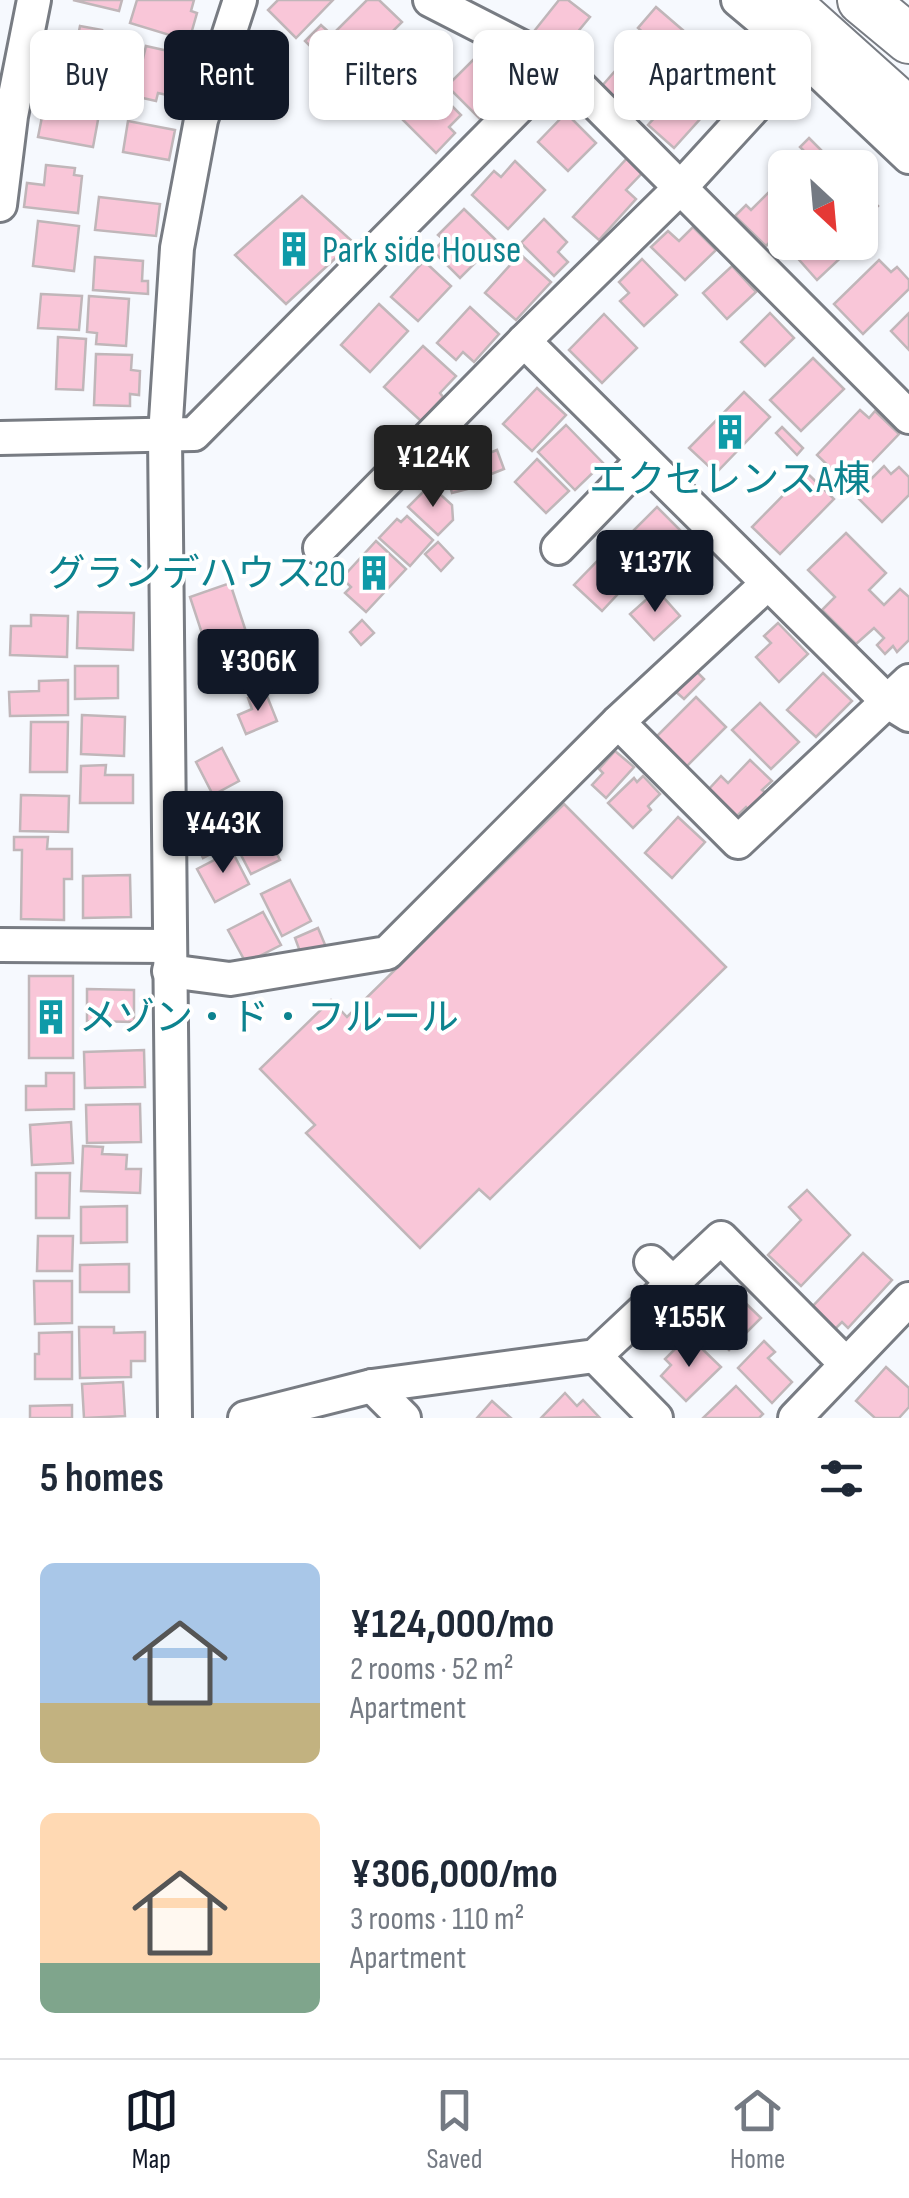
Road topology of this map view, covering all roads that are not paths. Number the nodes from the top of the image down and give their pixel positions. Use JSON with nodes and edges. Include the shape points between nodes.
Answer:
{"nodes":[{"id":1,"x":34,"y":0,"type":"edge"},
{"id":2,"x":240,"y":0,"type":"edge"},
{"id":3,"x":430,"y":0,"type":"edge"},
{"id":4,"x":738,"y":0,"type":"edge"},
{"id":5,"x":783,"y":0,"type":"edge"},
{"id":6,"x":862,"y":0,"type":"edge"},
{"id":7,"x":489,"y":30,"type":"edge"},
{"id":8,"x":909,"y":39,"type":"edge"},
{"id":9,"x":594,"y":101,"type":"edge"},
{"id":10,"x":909,"y":113,"type":"edge"},
{"id":11,"x":505,"y":120,"type":"edge"},
{"id":12,"x":742,"y":120,"type":"edge"},
{"id":13,"x":909,"y":156,"type":"edge"},
{"id":14,"x":681,"y":187,"type":"junction"},
{"id":15,"x":0,"y":205,"type":"edge"},
{"id":16,"x":524,"y":341,"type":"junction"},
{"id":17,"x":909,"y":417,"type":"edge"},
{"id":18,"x":165,"y":436,"type":"junction"},
{"id":19,"x":0,"y":438,"type":"edge"},
{"id":20,"x":644,"y":460,"type":"junction"},
{"id":21,"x":320,"y":548,"type":"dead end"},
{"id":22,"x":558,"y":548,"type":"dead end"},
{"id":23,"x":768,"y":584,"type":"junction"},
{"id":24,"x":902,"y":699,"type":"edge"},
{"id":25,"x":618,"y":722,"type":"junction"},
{"id":26,"x":0,"y":945,"type":"edge"},
{"id":27,"x":169,"y":958,"type":"junction"},
{"id":28,"x":908,"y":1299,"type":"edge"},
{"id":29,"x":596,"y":1356,"type":"junction"},
{"id":30,"x":845,"y":1363,"type":"junction"},
{"id":31,"x":372,"y":1386,"type":"junction"},
{"id":32,"x":176,"y":1418,"type":"edge"},
{"id":33,"x":245,"y":1418,"type":"edge"},
{"id":34,"x":404,"y":1418,"type":"edge"},
{"id":35,"x":656,"y":1418,"type":"edge"},
{"id":36,"x":795,"y":1418,"type":"edge"}],
"edges":[{"from":1,"to":15,"type":"street"},
{"from":2,"to":18,"type":"street","via":[[201,120],[177,248]]},
{"from":3,"to":7,"type":"street"},
{"from":4,"to":13,"type":"street"},
{"from":5,"to":10,"type":"highway"},
{"from":6,"to":8,"type":"highway"},
{"from":9,"to":14,"type":"street"},
{"from":11,"to":18,"type":"street","via":[[194,434]]},
{"from":12,"to":14,"type":"street"},
{"from":14,"to":16,"type":"street"},
{"from":14,"to":17,"type":"street"},
{"from":16,"to":20,"type":"street"},
{"from":16,"to":21,"type":"street"},
{"from":18,"to":19,"type":"street"},
{"from":18,"to":27,"type":"street"},
{"from":20,"to":22,"type":"street"},
{"from":20,"to":23,"type":"street"},
{"from":23,"to":24,"type":"street"},
{"from":23,"to":25,"type":"street"},
{"from":24,"to":25,"type":"street","via":[[738,842]]},
{"from":25,"to":27,"type":"street","via":[[387,953],[230,979]]},
{"from":26,"to":27,"type":"street"},
{"from":27,"to":32,"type":"street"},
{"from":28,"to":30,"type":"street"},
{"from":29,"to":30,"type":"street","via":[[662,1272],[721,1238]]},
{"from":29,"to":31,"type":"street"},
{"from":29,"to":35,"type":"street"},
{"from":30,"to":36,"type":"street"},
{"from":31,"to":33,"type":"street"},
{"from":31,"to":34,"type":"street"}]}
